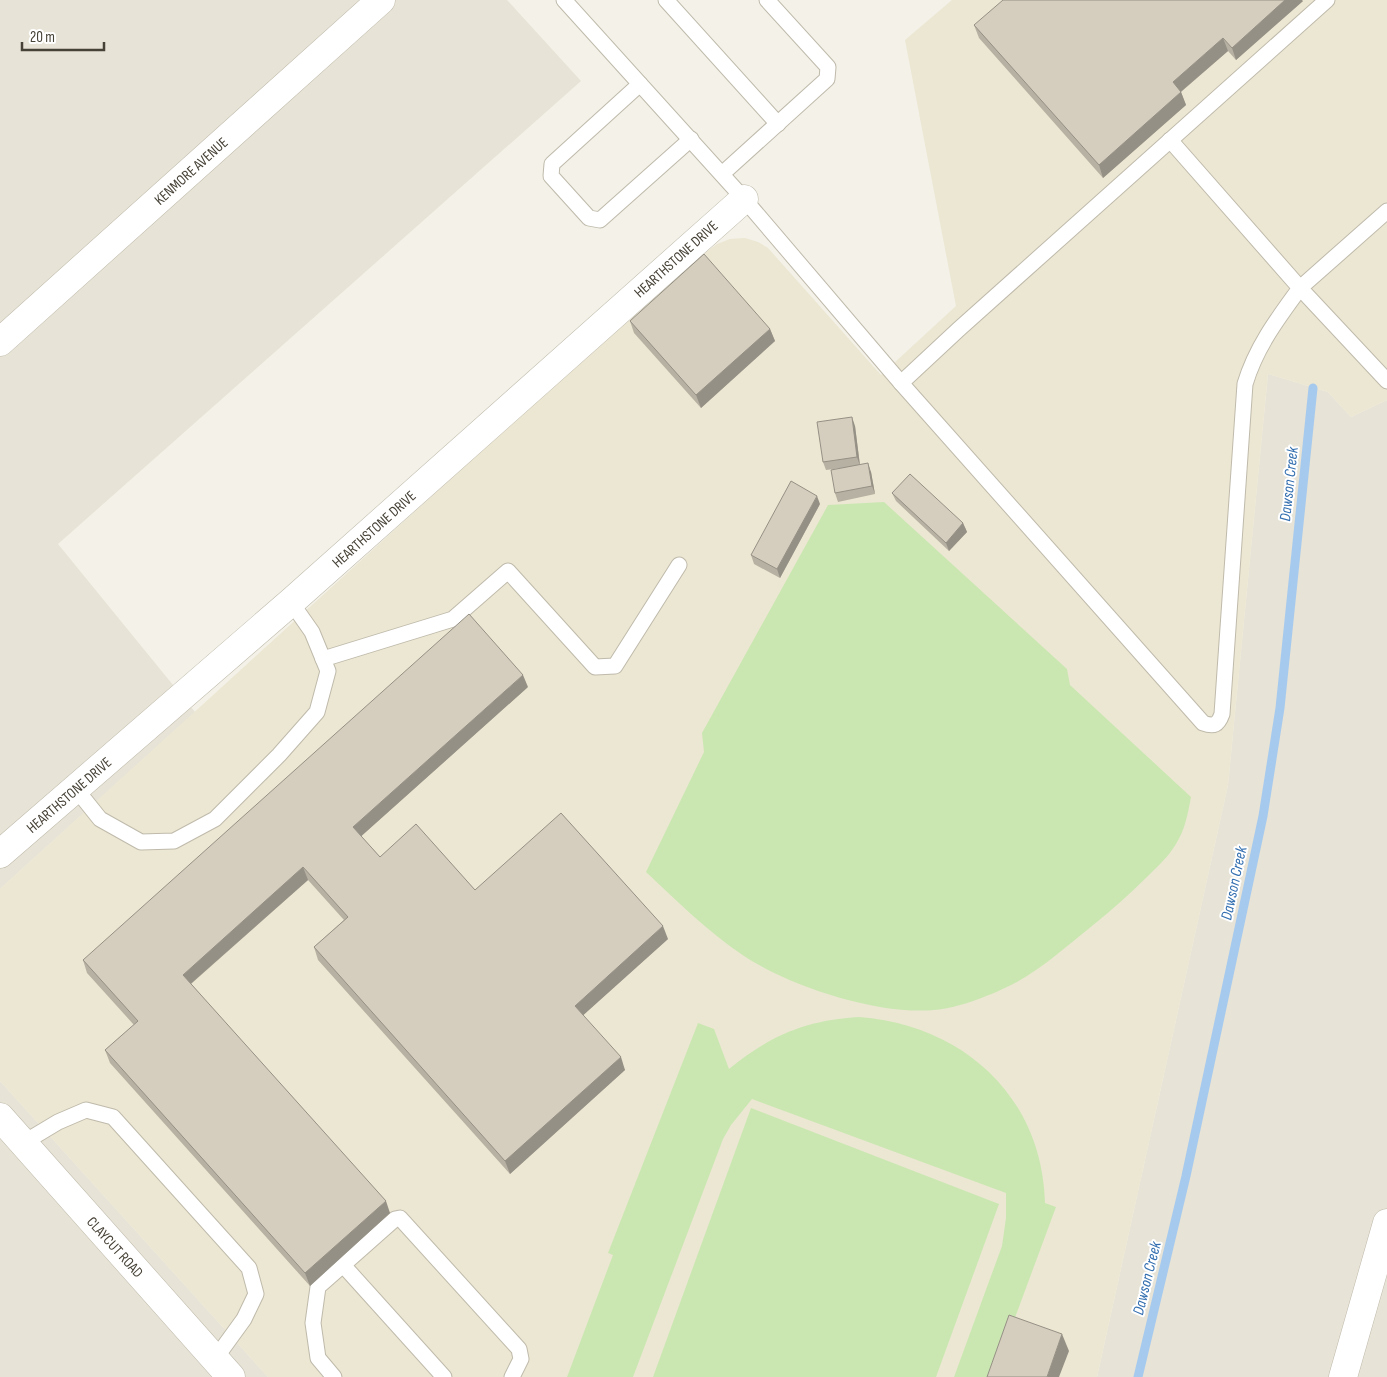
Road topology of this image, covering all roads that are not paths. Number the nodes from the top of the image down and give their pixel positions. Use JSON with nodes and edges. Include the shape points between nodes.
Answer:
{"nodes":[{"id":1,"x":381,"y":0,"type":"edge"},
{"id":2,"x":564,"y":0,"type":"edge"},
{"id":3,"x":666,"y":0,"type":"edge"},
{"id":4,"x":767,"y":0,"type":"edge"},
{"id":5,"x":1327,"y":0,"type":"edge"},
{"id":6,"x":640,"y":84,"type":"junction"},
{"id":7,"x":778,"y":124,"type":"junction"},
{"id":8,"x":691,"y":139,"type":"junction"},
{"id":9,"x":1170,"y":140,"type":"junction"},
{"id":10,"x":722,"y":174,"type":"junction"},
{"id":11,"x":744,"y":199,"type":"junction"},
{"id":12,"x":1387,"y":211,"type":"edge"},
{"id":13,"x":1300,"y":288,"type":"junction"},
{"id":14,"x":0,"y":342,"type":"edge"},
{"id":15,"x":1387,"y":381,"type":"edge"},
{"id":16,"x":901,"y":383,"type":"junction"},
{"id":17,"x":680,"y":565,"type":"dead end"},
{"id":18,"x":291,"y":602,"type":"junction"},
{"id":19,"x":323,"y":659,"type":"junction"},
{"id":20,"x":76,"y":789,"type":"junction"},
{"id":21,"x":0,"y":854,"type":"edge"},
{"id":22,"x":0,"y":1117,"type":"edge"},
{"id":23,"x":23,"y":1143,"type":"junction"},
{"id":24,"x":1387,"y":1223,"type":"edge"},
{"id":25,"x":343,"y":1265,"type":"junction"},
{"id":26,"x":223,"y":1368,"type":"edge"},
{"id":27,"x":334,"y":1377,"type":"edge"},
{"id":28,"x":444,"y":1377,"type":"edge"},
{"id":29,"x":512,"y":1377,"type":"edge"},
{"id":30,"x":1343,"y":1377,"type":"edge"}],
"edges":[{"from":1,"to":14,"type":"street","name":"KENMORE AVENUE"},
{"from":2,"to":6,"type":"lane"},
{"from":3,"to":7,"type":"lane"},
{"from":4,"to":7,"type":"lane","via":[[828,67],[827,80]]},
{"from":5,"to":9,"type":"lane"},
{"from":6,"to":8,"type":"lane"},
{"from":6,"to":8,"type":"lane","via":[[552,164],[551,176],[589,218],[600,220]]},
{"from":7,"to":10,"type":"lane"},
{"from":8,"to":10,"type":"lane"},
{"from":9,"to":13,"type":"lane"},
{"from":9,"to":16,"type":"lane"},
{"from":10,"to":11,"type":"lane"},
{"from":11,"to":16,"type":"lane"},
{"from":11,"to":18,"type":"street","name":"HEARTHSTONE DRIVE"},
{"from":12,"to":13,"type":"lane"},
{"from":13,"to":15,"type":"lane"},
{"from":13,"to":16,"type":"lane","via":[[1268,331],[1246,384],[1222,714],[1215,726],[1203,723]]},
{"from":17,"to":19,"type":"lane","via":[[616,666],[595,667],[508,572],[453,619]]},
{"from":18,"to":19,"type":"lane","via":[[312,632]]},
{"from":18,"to":20,"type":"street","name":"HEARTHSTONE DRIVE"},
{"from":19,"to":20,"type":"lane","via":[[328,671],[317,712],[215,819],[174,841],[141,842],[100,819]]},
{"from":20,"to":21,"type":"street","name":"HEARTHSTONE DRIVE"},
{"from":22,"to":23,"type":"street","name":"CLAYCUT ROAD"},
{"from":23,"to":26,"type":"street","name":"CLAYCUT ROAD"},
{"from":23,"to":26,"type":"lane","via":[[86,1110],[113,1117],[249,1268],[256,1294]]},
{"from":24,"to":30,"type":"street"},
{"from":25,"to":27,"type":"lane","via":[[318,1287],[313,1323],[318,1358]]},
{"from":25,"to":28,"type":"lane"},
{"from":25,"to":29,"type":"lane","via":[[400,1218],[519,1349],[521,1359]]}]}
